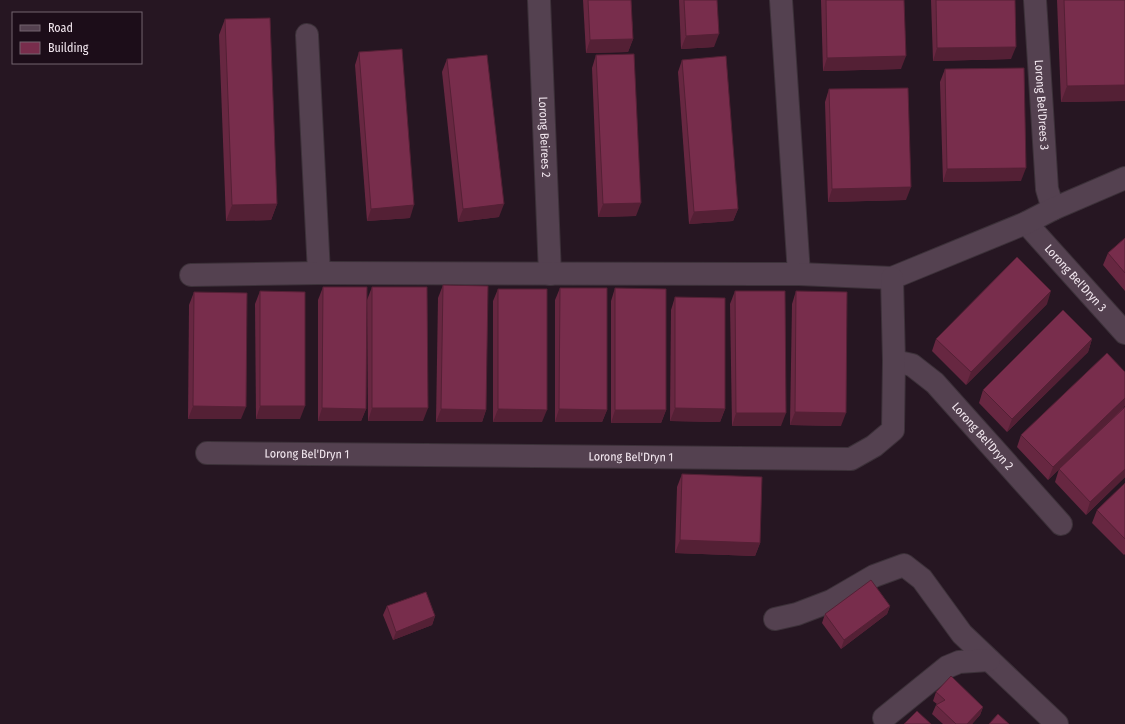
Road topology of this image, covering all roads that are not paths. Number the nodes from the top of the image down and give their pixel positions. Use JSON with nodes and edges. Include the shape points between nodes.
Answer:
{"nodes":[{"id":1,"x":539,"y":0,"type":"edge"},
{"id":2,"x":780,"y":0,"type":"edge"},
{"id":3,"x":1035,"y":0,"type":"edge"},
{"id":4,"x":307,"y":35,"type":"dead end"},
{"id":5,"x":1125,"y":178,"type":"edge"},
{"id":6,"x":1053,"y":209,"type":"junction"},
{"id":7,"x":1026,"y":223,"type":"junction"},
{"id":8,"x":319,"y":273,"type":"junction"},
{"id":9,"x":550,"y":274,"type":"junction"},
{"id":10,"x":799,"y":274,"type":"junction"},
{"id":11,"x":191,"y":275,"type":"dead end"},
{"id":12,"x":892,"y":278,"type":"junction"},
{"id":13,"x":1125,"y":333,"type":"edge"},
{"id":14,"x":894,"y":361,"type":"junction"},
{"id":15,"x":207,"y":453,"type":"dead end"},
{"id":16,"x":1062,"y":524,"type":"dead end"},
{"id":17,"x":775,"y":619,"type":"dead end"},
{"id":18,"x":990,"y":660,"type":"junction"},
{"id":19,"x":884,"y":718,"type":"dead end"},
{"id":20,"x":1057,"y":724,"type":"edge"}],
"edges":[{"from":1,"to":9,"type":"street","name":"Lorong Beirees 2"},
{"from":2,"to":10,"type":"street"},
{"from":3,"to":6,"type":"street","name":"Lorong Bel'Drees 3","via":[[1047,189]]},
{"from":4,"to":8,"type":"street"},
{"from":5,"to":6,"type":"street"},
{"from":6,"to":7,"type":"street"},
{"from":7,"to":12,"type":"street"},
{"from":7,"to":13,"type":"street","name":"Lorong Bel'Dryn 3"},
{"from":8,"to":9,"type":"street"},
{"from":8,"to":11,"type":"street"},
{"from":9,"to":10,"type":"street"},
{"from":10,"to":12,"type":"street"},
{"from":12,"to":14,"type":"street","name":"Lorong Bel'Dryn 1"},
{"from":14,"to":15,"type":"street","name":"Lorong Bel'Dryn 1","via":[[893,430],[874,446],[851,459]]},
{"from":14,"to":16,"type":"street","name":"Lorong Bel'Dryn 2","via":[[912,365],[935,383]]},
{"from":17,"to":18,"type":"street","via":[[831,601],[874,576],[904,565],[922,579],[962,634]]},
{"from":18,"to":19,"type":"street","via":[[959,662],[947,667]]},
{"from":18,"to":20,"type":"street"}]}
